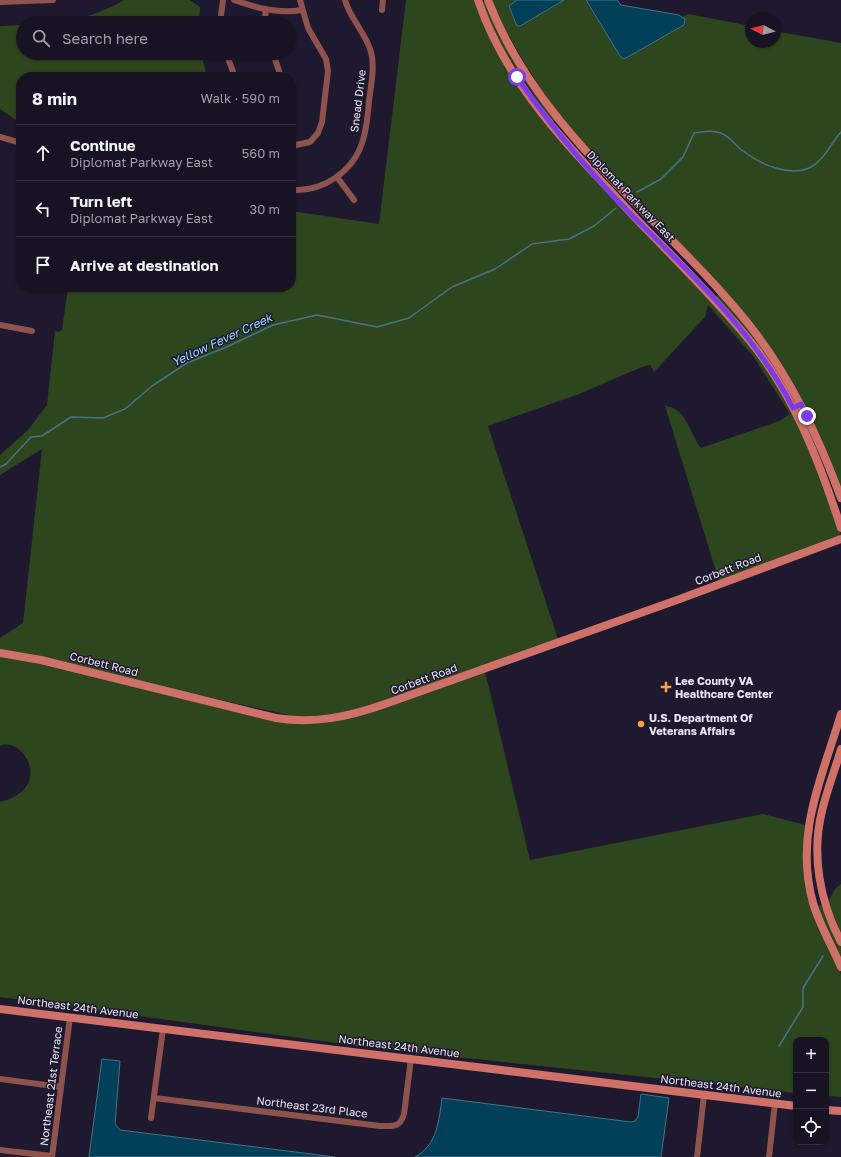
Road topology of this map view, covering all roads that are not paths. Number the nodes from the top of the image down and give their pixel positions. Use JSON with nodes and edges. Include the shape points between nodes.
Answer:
{"nodes":[{"id":1,"x":53,"y":0,"type":"edge"},
{"id":2,"x":223,"y":0,"type":"edge"},
{"id":3,"x":234,"y":0,"type":"edge"},
{"id":4,"x":300,"y":0,"type":"edge"},
{"id":5,"x":345,"y":0,"type":"edge"},
{"id":6,"x":383,"y":0,"type":"edge"},
{"id":7,"x":479,"y":0,"type":"edge"},
{"id":8,"x":488,"y":0,"type":"edge"},
{"id":9,"x":0,"y":2,"type":"edge"},
{"id":10,"x":266,"y":10,"type":"junction"},
{"id":11,"x":302,"y":10,"type":"junction"},
{"id":12,"x":382,"y":10,"type":"dead end"},
{"id":13,"x":221,"y":16,"type":"edge"},
{"id":14,"x":265,"y":16,"type":"edge"},
{"id":15,"x":229,"y":60,"type":"edge"},
{"id":16,"x":275,"y":60,"type":"edge"},
{"id":17,"x":233,"y":72,"type":"edge"},
{"id":18,"x":279,"y":72,"type":"edge"},
{"id":19,"x":559,"y":120,"type":"junction"},
{"id":20,"x":551,"y":126,"type":"junction"},
{"id":21,"x":0,"y":137,"type":"edge"},
{"id":22,"x":16,"y":142,"type":"edge"},
{"id":23,"x":296,"y":145,"type":"edge"},
{"id":24,"x":337,"y":177,"type":"junction"},
{"id":25,"x":296,"y":190,"type":"edge"},
{"id":26,"x":354,"y":200,"type":"dead end"},
{"id":27,"x":717,"y":288,"type":"junction"},
{"id":28,"x":710,"y":294,"type":"junction"},
{"id":29,"x":0,"y":324,"type":"edge"},
{"id":30,"x":32,"y":331,"type":"dead end"},
{"id":31,"x":801,"y":404,"type":"junction"},
{"id":32,"x":793,"y":408,"type":"junction"},
{"id":33,"x":841,"y":498,"type":"edge"},
{"id":34,"x":841,"y":528,"type":"edge"},
{"id":35,"x":841,"y":539,"type":"edge"},
{"id":36,"x":0,"y":653,"type":"edge"},
{"id":37,"x":841,"y":714,"type":"edge"},
{"id":38,"x":841,"y":749,"type":"edge"},
{"id":39,"x":822,"y":896,"type":"junction"},
{"id":40,"x":812,"y":898,"type":"junction"},
{"id":41,"x":841,"y":942,"type":"edge"},
{"id":42,"x":841,"y":967,"type":"edge"},
{"id":43,"x":0,"y":1009,"type":"edge"},
{"id":44,"x":70,"y":1017,"type":"junction"},
{"id":45,"x":163,"y":1029,"type":"junction"},
{"id":46,"x":411,"y":1059,"type":"junction"},
{"id":47,"x":0,"y":1079,"type":"edge"},
{"id":48,"x":61,"y":1087,"type":"junction"},
{"id":49,"x":704,"y":1095,"type":"junction"},
{"id":50,"x":154,"y":1098,"type":"junction"},
{"id":51,"x":775,"y":1103,"type":"junction"},
{"id":52,"x":793,"y":1106,"type":"edge"},
{"id":53,"x":829,"y":1110,"type":"edge"},
{"id":54,"x":841,"y":1111,"type":"edge"},
{"id":55,"x":152,"y":1118,"type":"dead end"},
{"id":56,"x":0,"y":1150,"type":"edge"},
{"id":57,"x":52,"y":1156,"type":"edge"},
{"id":58,"x":697,"y":1157,"type":"edge"},
{"id":59,"x":769,"y":1157,"type":"edge"}],
"edges":[{"from":1,"to":9,"type":"street"},
{"from":2,"to":13,"type":"street"},
{"from":3,"to":10,"type":"street"},
{"from":4,"to":11,"type":"street"},
{"from":5,"to":24,"type":"street","name":"Snead Drive","via":[[351,16],[369,46],[373,72],[362,144],[350,165]]},
{"from":6,"to":12,"type":"street"},
{"from":7,"to":20,"type":"main road","name":"Diplomat Parkway East","via":[[500,50]]},
{"from":8,"to":19,"type":"main road","name":"Diplomat Parkway East","via":[[500,29],[519,62]]},
{"from":10,"to":11,"type":"street"},
{"from":10,"to":14,"type":"street"},
{"from":11,"to":23,"type":"street","via":[[310,34],[326,59],[328,71],[322,122],[318,133],[310,142]]},
{"from":15,"to":17,"type":"street"},
{"from":16,"to":18,"type":"street"},
{"from":19,"to":20,"type":"main road"},
{"from":19,"to":27,"type":"main road","name":"Diplomat Parkway East"},
{"from":20,"to":28,"type":"main road","name":"Diplomat Parkway East"},
{"from":21,"to":22,"type":"street"},
{"from":24,"to":25,"type":"street","name":"Snead Drive","via":[[315,188]]},
{"from":24,"to":26,"type":"street"},
{"from":27,"to":28,"type":"main road"},
{"from":27,"to":31,"type":"main road","name":"Diplomat Parkway East","via":[[776,361]]},
{"from":28,"to":32,"type":"main road","name":"Diplomat Parkway East","via":[[764,360]]},
{"from":29,"to":30,"type":"street"},
{"from":31,"to":32,"type":"main road"},
{"from":31,"to":33,"type":"main road","name":"Diplomat Parkway East"},
{"from":32,"to":34,"type":"main road","name":"Diplomat Parkway East"},
{"from":35,"to":36,"type":"main road","name":"Corbett Road","via":[[385,704],[326,720],[276,718],[42,660]]},
{"from":37,"to":40,"type":"main road","via":[[815,794],[809,822],[807,862]]},
{"from":38,"to":39,"type":"main road","via":[[818,832]]},
{"from":39,"to":40,"type":"main road"},
{"from":39,"to":41,"type":"main road"},
{"from":40,"to":42,"type":"main road"},
{"from":43,"to":44,"type":"main road","name":"Northeast 24th Avenue"},
{"from":44,"to":45,"type":"main road","name":"Northeast 24th Avenue"},
{"from":44,"to":48,"type":"street","name":"Northeast 21st Terrace"},
{"from":45,"to":46,"type":"main road","name":"Northeast 24th Avenue"},
{"from":45,"to":50,"type":"street"},
{"from":46,"to":49,"type":"main road","name":"Northeast 24th Avenue"},
{"from":46,"to":50,"type":"street","name":"Northeast 23rd Place","via":[[404,1114],[402,1122],[397,1126]]},
{"from":47,"to":48,"type":"street"},
{"from":48,"to":57,"type":"street","name":"Northeast 21st Terrace"},
{"from":49,"to":51,"type":"main road","name":"Northeast 24th Avenue"},
{"from":49,"to":58,"type":"street"},
{"from":50,"to":55,"type":"street"},
{"from":51,"to":52,"type":"main road","name":"Northeast 24th Avenue"},
{"from":51,"to":59,"type":"street"},
{"from":53,"to":54,"type":"main road"},
{"from":56,"to":57,"type":"street"}]}
